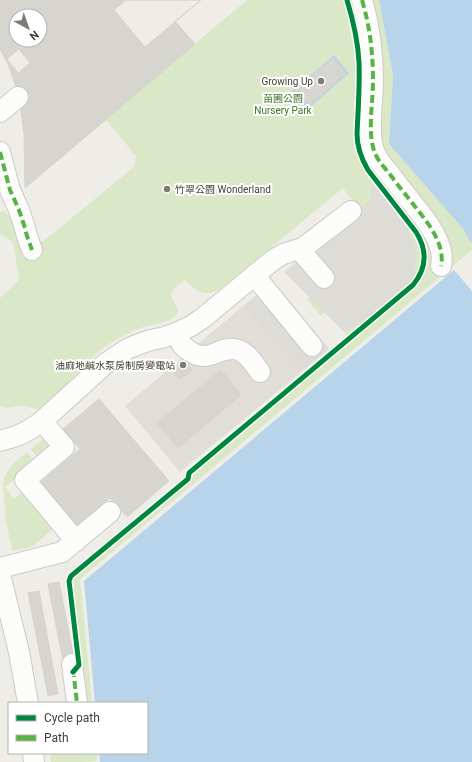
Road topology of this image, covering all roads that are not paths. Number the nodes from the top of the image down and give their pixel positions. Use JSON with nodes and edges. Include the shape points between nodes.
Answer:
{"nodes":[{"id":1,"x":362,"y":0,"type":"edge"},
{"id":2,"x":0,"y":152,"type":"edge"},
{"id":3,"x":351,"y":211,"type":"dead end"},
{"id":4,"x":299,"y":249,"type":"junction"},
{"id":5,"x":32,"y":250,"type":"dead end"},
{"id":6,"x":441,"y":266,"type":"dead end"},
{"id":7,"x":254,"y":275,"type":"junction"},
{"id":8,"x":324,"y":278,"type":"dead end"},
{"id":9,"x":178,"y":332,"type":"junction"},
{"id":10,"x":312,"y":346,"type":"dead end"},
{"id":11,"x":260,"y":372,"type":"dead end"},
{"id":12,"x":42,"y":421,"type":"junction"},
{"id":13,"x":0,"y":441,"type":"edge"},
{"id":14,"x":110,"y":512,"type":"dead end"},
{"id":15,"x":76,"y":541,"type":"junction"},
{"id":16,"x":0,"y":568,"type":"edge"},
{"id":17,"x":0,"y":574,"type":"edge"},
{"id":18,"x":72,"y":664,"type":"dead end"},
{"id":19,"x":28,"y":702,"type":"edge"},
{"id":20,"x":77,"y":702,"type":"edge"}],
"edges":[{"from":1,"to":6,"type":"street","via":[[367,16],[373,60],[373,148],[380,162],[428,224],[439,246]]},
{"from":2,"to":5,"type":"street","via":[[10,190]]},
{"from":3,"to":4,"type":"street"},
{"from":4,"to":7,"type":"street","via":[[277,256]]},
{"from":4,"to":8,"type":"street"},
{"from":7,"to":9,"type":"street","via":[[203,318]]},
{"from":7,"to":10,"type":"street"},
{"from":9,"to":11,"type":"street","via":[[181,344],[194,354],[207,356],[229,349],[239,350]]},
{"from":9,"to":12,"type":"street","via":[[139,344],[115,356]]},
{"from":12,"to":13,"type":"street","via":[[28,431]]},
{"from":12,"to":15,"type":"street","via":[[64,447],[25,480]]},
{"from":14,"to":15,"type":"street"},
{"from":15,"to":16,"type":"street","via":[[62,552]]},
{"from":17,"to":19,"type":"street"},
{"from":18,"to":20,"type":"street"}]}
